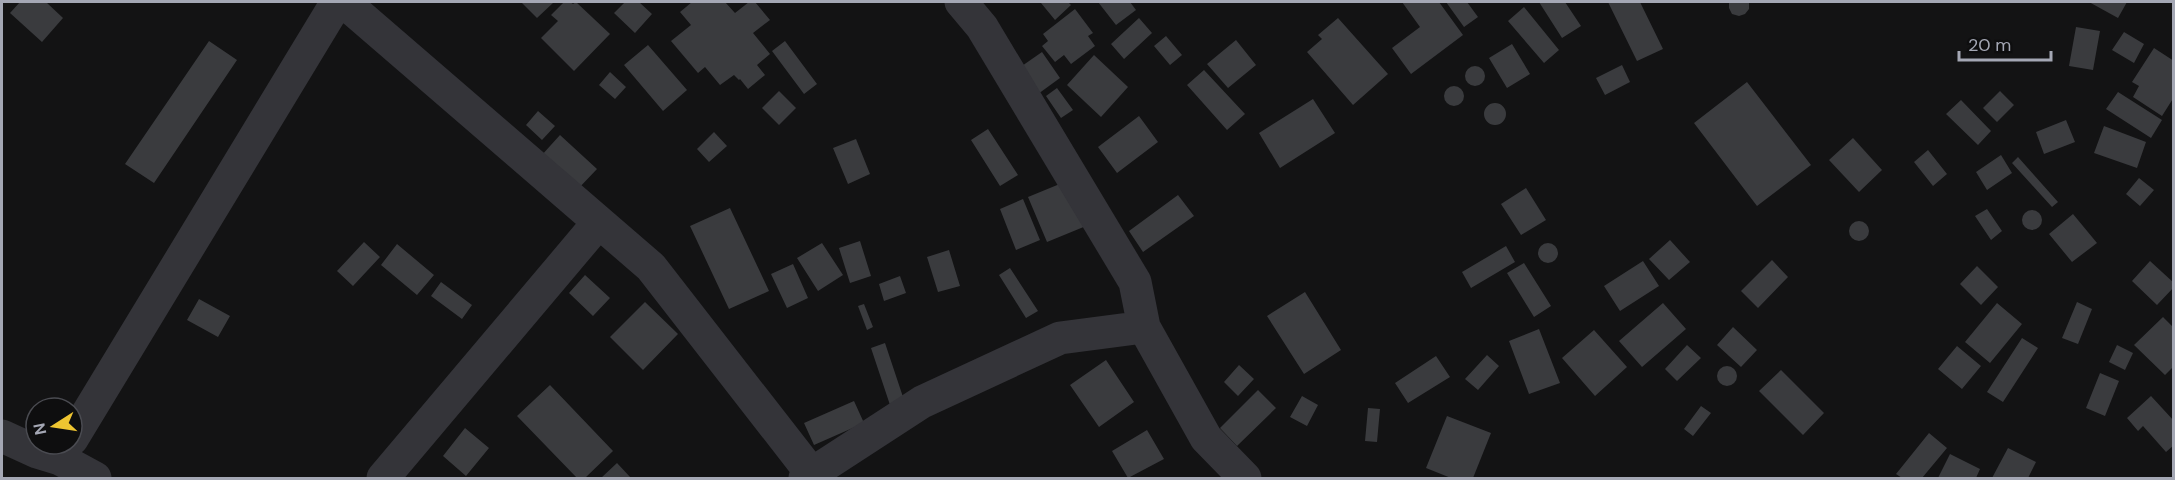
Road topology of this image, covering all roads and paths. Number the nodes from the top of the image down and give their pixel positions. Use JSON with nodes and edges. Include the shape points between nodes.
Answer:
{"nodes":[{"id":1,"x":338,"y":2,"type":"edge"},
{"id":2,"x":344,"y":2,"type":"edge"},
{"id":3,"x":961,"y":2,"type":"edge"},
{"id":4,"x":599,"y":222,"type":"junction"},
{"id":5,"x":1144,"y":327,"type":"junction"},
{"id":6,"x":84,"y":419,"type":"edge"},
{"id":7,"x":2,"y":436,"type":"edge"},
{"id":8,"x":24,"y":446,"type":"edge"},
{"id":9,"x":63,"y":456,"type":"edge"},
{"id":10,"x":809,"y":476,"type":"edge"},
{"id":11,"x":95,"y":478,"type":"edge"},
{"id":12,"x":383,"y":478,"type":"edge"},
{"id":13,"x":1245,"y":478,"type":"edge"}],
"edges":[{"from":1,"to":6,"type":"street"},
{"from":2,"to":4,"type":"street"},
{"from":3,"to":5,"type":"street","via":[[982,27],[1135,282]]},
{"from":4,"to":10,"type":"street","via":[[651,267]]},
{"from":4,"to":12,"type":"street"},
{"from":5,"to":10,"type":"street","via":[[1060,338],[922,402]]},
{"from":5,"to":13,"type":"street","via":[[1206,438]]},
{"from":7,"to":8,"type":"street"},
{"from":9,"to":11,"type":"street"}]}
